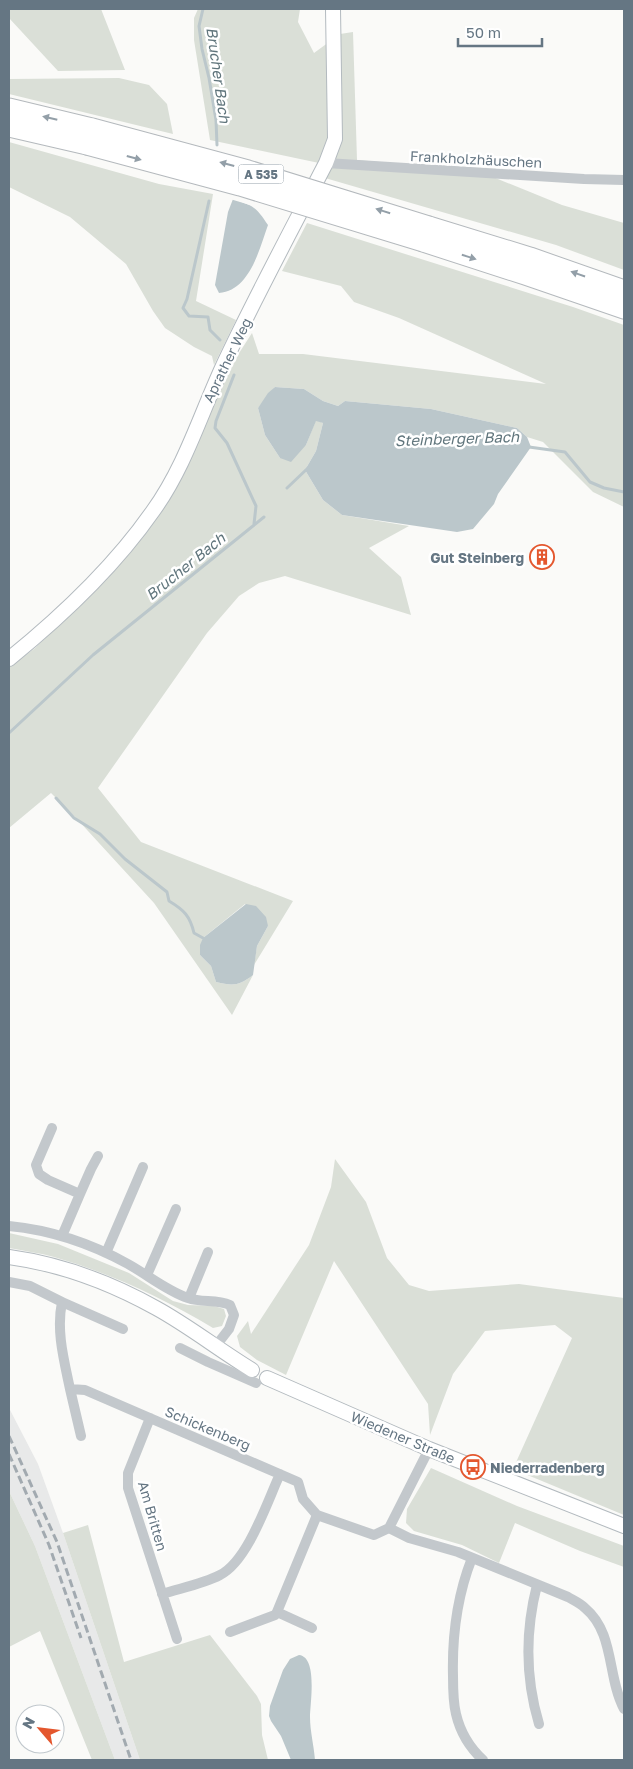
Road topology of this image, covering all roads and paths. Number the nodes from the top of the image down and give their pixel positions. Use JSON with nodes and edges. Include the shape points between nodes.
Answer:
{"nodes":[{"id":1,"x":333,"y":9,"type":"edge"},
{"id":2,"x":9,"y":108,"type":"edge"},
{"id":3,"x":9,"y":127,"type":"edge"},
{"id":4,"x":90,"y":136,"type":"junction"},
{"id":5,"x":326,"y":163,"type":"junction"},
{"id":6,"x":624,"y":180,"type":"edge"},
{"id":7,"x":426,"y":234,"type":"junction"},
{"id":8,"x":624,"y":290,"type":"edge"},
{"id":9,"x":624,"y":309,"type":"edge"},
{"id":10,"x":9,"y":659,"type":"edge"},
{"id":11,"x":52,"y":1128,"type":"dead end"},
{"id":12,"x":98,"y":1156,"type":"dead end"},
{"id":13,"x":143,"y":1167,"type":"dead end"},
{"id":14,"x":80,"y":1194,"type":"junction"},
{"id":15,"x":176,"y":1208,"type":"dead end"},
{"id":16,"x":9,"y":1226,"type":"edge"},
{"id":17,"x":62,"y":1236,"type":"junction"},
{"id":18,"x":208,"y":1252,"type":"dead end"},
{"id":19,"x":106,"y":1253,"type":"junction"},
{"id":20,"x":9,"y":1257,"type":"edge"},
{"id":21,"x":147,"y":1275,"type":"junction"},
{"id":22,"x":9,"y":1282,"type":"edge"},
{"id":23,"x":189,"y":1298,"type":"junction"},
{"id":24,"x":62,"y":1302,"type":"junction"},
{"id":25,"x":123,"y":1329,"type":"dead end"},
{"id":26,"x":215,"y":1347,"type":"junction"},
{"id":27,"x":180,"y":1348,"type":"dead end"},
{"id":28,"x":254,"y":1377,"type":"junction"},
{"id":29,"x":70,"y":1389,"type":"junction"},
{"id":30,"x":150,"y":1418,"type":"junction"},
{"id":31,"x":81,"y":1436,"type":"dead end"},
{"id":32,"x":429,"y":1449,"type":"junction"},
{"id":33,"x":280,"y":1474,"type":"junction"},
{"id":34,"x":317,"y":1514,"type":"junction"},
{"id":35,"x":624,"y":1526,"type":"edge"},
{"id":36,"x":389,"y":1528,"type":"junction"},
{"id":37,"x":472,"y":1558,"type":"junction"},
{"id":38,"x":537,"y":1585,"type":"junction"},
{"id":39,"x":162,"y":1594,"type":"junction"},
{"id":40,"x":277,"y":1612,"type":"junction"},
{"id":41,"x":312,"y":1628,"type":"dead end"},
{"id":42,"x":230,"y":1632,"type":"dead end"},
{"id":43,"x":177,"y":1639,"type":"dead end"},
{"id":44,"x":624,"y":1709,"type":"edge"},
{"id":45,"x":539,"y":1724,"type":"dead end"},
{"id":46,"x":483,"y":1760,"type":"edge"}],
"edges":[{"from":1,"to":5,"type":"street","name":"Aprather Weg","via":[[335,139]]},
{"from":4,"to":2,"type":"highway","number":"A 535","one_way":true},
{"from":3,"to":4,"type":"highway","number":"A 535"},
{"from":4,"to":7,"type":"highway","number":"A 535","bridge":true,"via":[[240,186]]},
{"from":5,"to":6,"type":"street","name":"Frankholzhäuschen"},
{"from":5,"to":10,"type":"street","name":"Aprather Weg","via":[[228,355],[183,459],[154,511],[78,598]]},
{"from":8,"to":7,"type":"highway","number":"A 535","one_way":true,"via":[[530,257]]},
{"from":7,"to":9,"type":"highway","number":"A 535","one_way":true},
{"from":11,"to":14,"type":"street","via":[[36,1165],[39,1174]]},
{"from":12,"to":14,"type":"street"},
{"from":13,"to":19,"type":"street"},
{"from":14,"to":17,"type":"street"},
{"from":15,"to":21,"type":"street"},
{"from":16,"to":17,"type":"street"},
{"from":17,"to":19,"type":"street"},
{"from":18,"to":23,"type":"street"},
{"from":19,"to":21,"type":"street"},
{"from":20,"to":26,"type":"street","name":"Wiedener Straße","via":[[60,1268],[123,1292],[156,1308]]},
{"from":21,"to":23,"type":"street"},
{"from":22,"to":24,"type":"street","via":[[30,1286]]},
{"from":23,"to":26,"type":"street","via":[[230,1305],[234,1315],[229,1329]]},
{"from":24,"to":25,"type":"street"},
{"from":24,"to":29,"type":"street","via":[[61,1345]]},
{"from":26,"to":28,"type":"street","name":"Wiedener Straße"},
{"from":27,"to":28,"type":"street"},
{"from":28,"to":32,"type":"street","name":"Wiedener Straße"},
{"from":29,"to":30,"type":"street","name":"Schickenberg","via":[[85,1390]]},
{"from":29,"to":31,"type":"street"},
{"from":30,"to":33,"type":"street","name":"Schickenberg"},
{"from":30,"to":39,"type":"street","name":"Am Britten","via":[[128,1473],[128,1488]]},
{"from":32,"to":35,"type":"street","name":"Wiedener Straße"},
{"from":32,"to":36,"type":"street"},
{"from":33,"to":34,"type":"street","name":"Schickenberg","via":[[298,1482],[303,1499]]},
{"from":33,"to":39,"type":"street","via":[[245,1551],[232,1566],[221,1575]]},
{"from":34,"to":36,"type":"street","via":[[374,1535]]},
{"from":34,"to":40,"type":"street"},
{"from":36,"to":37,"type":"street"},
{"from":37,"to":38,"type":"street"},
{"from":37,"to":46,"type":"street","via":[[456,1610],[453,1691],[456,1714],[465,1739]]},
{"from":38,"to":44,"type":"street","via":[[568,1597],[595,1618],[607,1645],[614,1684]]},
{"from":38,"to":45,"type":"street","via":[[530,1612],[528,1650],[530,1690]]},
{"from":39,"to":43,"type":"street","name":"Am Britten"},
{"from":40,"to":41,"type":"street"},
{"from":40,"to":42,"type":"street"}]}
